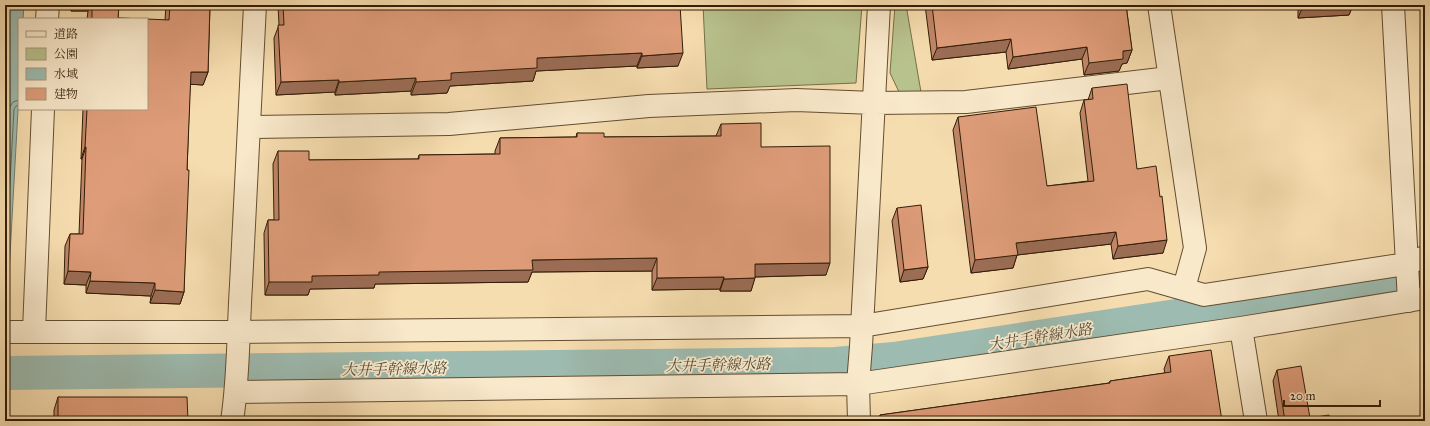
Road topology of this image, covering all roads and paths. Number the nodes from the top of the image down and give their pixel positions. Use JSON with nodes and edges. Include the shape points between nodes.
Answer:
{"nodes":[{"id":1,"x":48,"y":5,"type":"edge"},
{"id":2,"x":256,"y":5,"type":"edge"},
{"id":3,"x":879,"y":5,"type":"edge"},
{"id":4,"x":1159,"y":5,"type":"edge"},
{"id":5,"x":1393,"y":5,"type":"edge"},
{"id":6,"x":47,"y":18,"type":"edge"},
{"id":7,"x":1169,"y":78,"type":"junction"},
{"id":8,"x":874,"y":103,"type":"junction"},
{"id":9,"x":43,"y":110,"type":"edge"},
{"id":10,"x":250,"y":127,"type":"junction"},
{"id":11,"x":1416,"y":260,"type":"edge"},
{"id":12,"x":1184,"y":288,"type":"junction"},
{"id":13,"x":1417,"y":299,"type":"edge"},
{"id":14,"x":1241,"y":328,"type":"junction"},
{"id":15,"x":5,"y":332,"type":"edge"},
{"id":16,"x":34,"y":332,"type":"junction"},
{"id":17,"x":238,"y":332,"type":"junction"},
{"id":18,"x":862,"y":336,"type":"junction"},
{"id":19,"x":858,"y":384,"type":"junction"},
{"id":20,"x":236,"y":392,"type":"junction"},
{"id":21,"x":232,"y":421,"type":"edge"},
{"id":22,"x":859,"y":421,"type":"edge"},
{"id":23,"x":1256,"y":421,"type":"edge"}],
"edges":[{"from":1,"to":6,"type":"street"},
{"from":2,"to":10,"type":"street"},
{"from":3,"to":8,"type":"street"},
{"from":4,"to":7,"type":"street"},
{"from":5,"to":11,"type":"street"},
{"from":7,"to":8,"type":"street","via":[[966,102]]},
{"from":7,"to":12,"type":"street","via":[[1195,248]]},
{"from":8,"to":10,"type":"street","via":[[796,100],[664,105],[449,124]]},
{"from":8,"to":18,"type":"street"},
{"from":9,"to":16,"type":"street"},
{"from":10,"to":17,"type":"street"},
{"from":11,"to":12,"type":"street","via":[[1204,295]]},
{"from":11,"to":13,"type":"street"},
{"from":12,"to":18,"type":"street","via":[[1148,279]]},
{"from":13,"to":14,"type":"street"},
{"from":14,"to":19,"type":"street"},
{"from":14,"to":23,"type":"street"},
{"from":15,"to":16,"type":"street"},
{"from":16,"to":17,"type":"street"},
{"from":17,"to":18,"type":"street"},
{"from":17,"to":20,"type":"street"},
{"from":18,"to":19,"type":"street"},
{"from":19,"to":20,"type":"street"},
{"from":19,"to":22,"type":"street"},
{"from":20,"to":21,"type":"street"}]}
